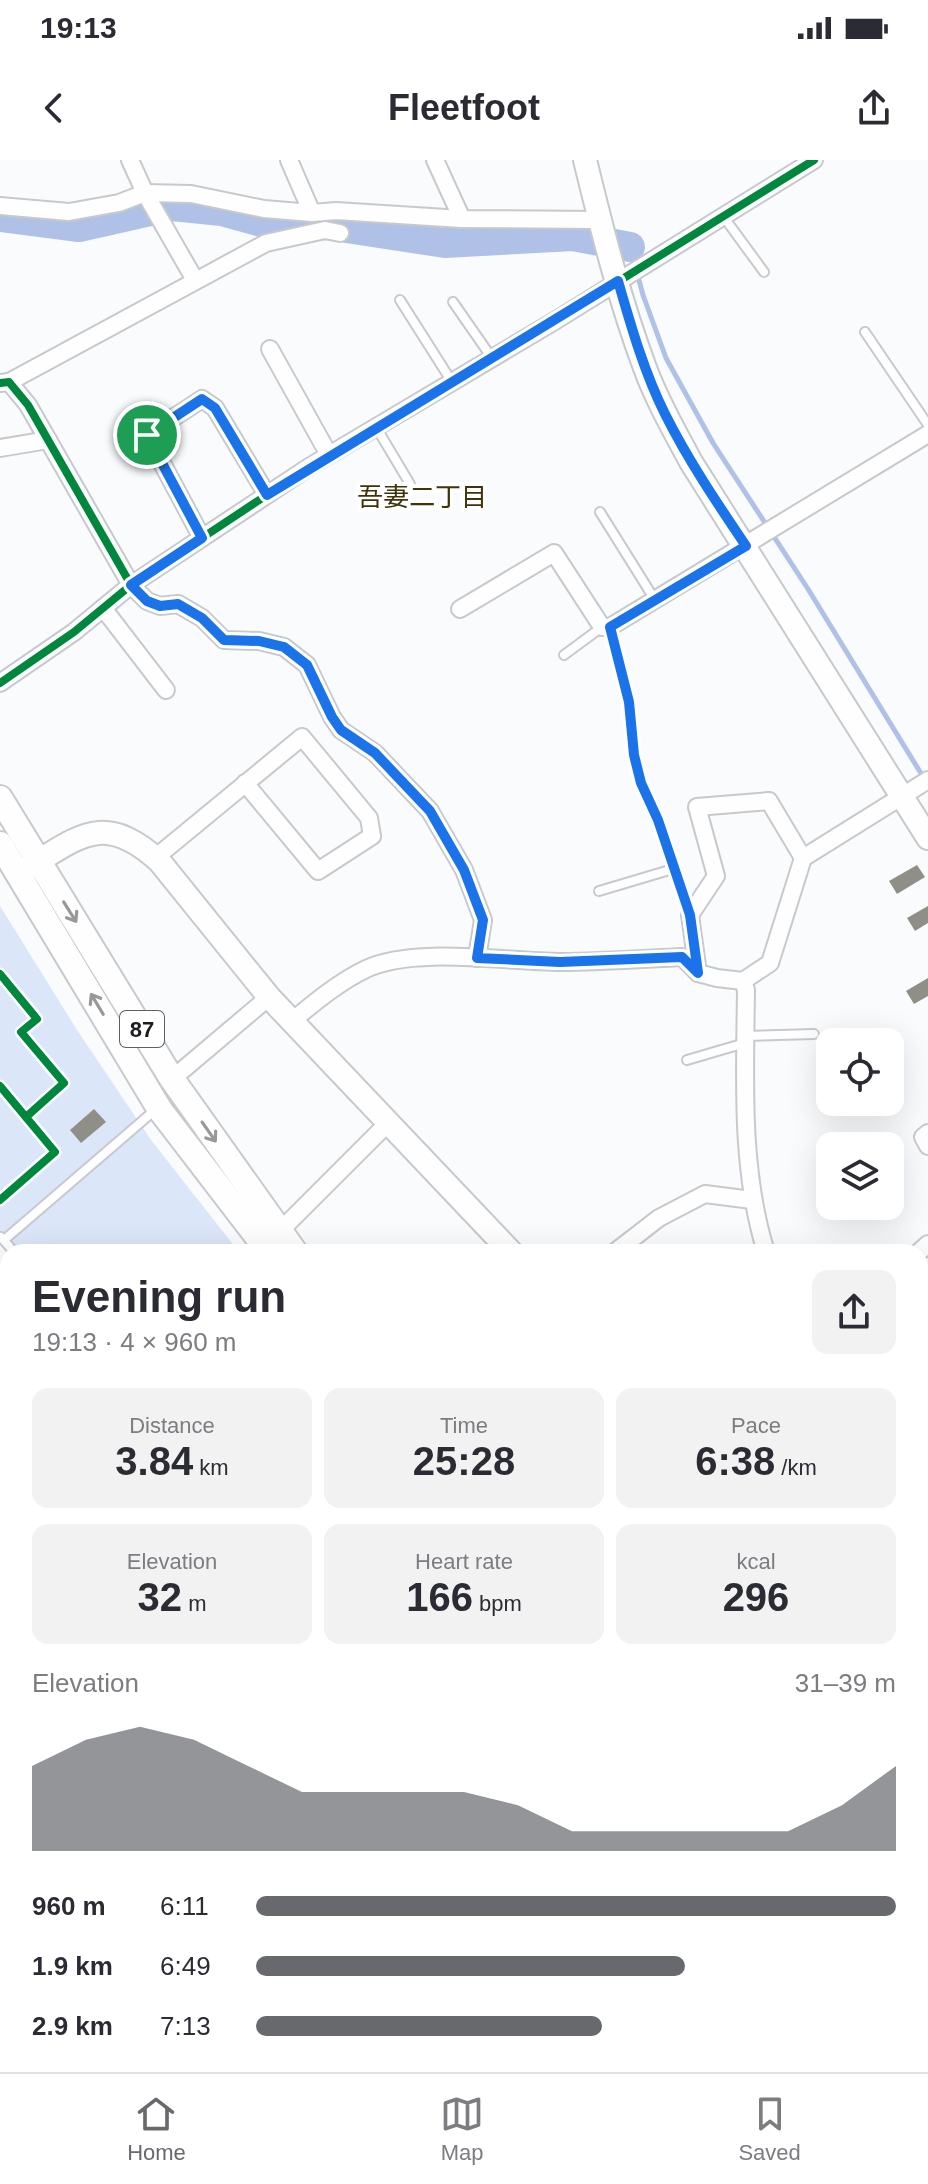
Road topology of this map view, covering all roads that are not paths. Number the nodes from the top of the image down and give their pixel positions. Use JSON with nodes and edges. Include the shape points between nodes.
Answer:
{"nodes":[{"id":1,"x":130,"y":160,"type":"edge"},
{"id":2,"x":289,"y":160,"type":"edge"},
{"id":3,"x":435,"y":160,"type":"edge"},
{"id":4,"x":585,"y":160,"type":"edge"},
{"id":5,"x":814,"y":160,"type":"edge"},
{"id":6,"x":145,"y":193,"type":"junction"},
{"id":7,"x":0,"y":206,"type":"edge"},
{"id":8,"x":312,"y":213,"type":"junction"},
{"id":9,"x":723,"y":216,"type":"junction"},
{"id":10,"x":462,"y":219,"type":"junction"},
{"id":11,"x":600,"y":220,"type":"junction"},
{"id":12,"x":340,"y":233,"type":"dead end"},
{"id":13,"x":764,"y":272,"type":"dead end"},
{"id":14,"x":195,"y":280,"type":"junction"},
{"id":15,"x":618,"y":281,"type":"junction"},
{"id":16,"x":400,"y":300,"type":"dead end"},
{"id":17,"x":453,"y":302,"type":"dead end"},
{"id":18,"x":865,"y":332,"type":"dead end"},
{"id":19,"x":270,"y":349,"type":"dead end"},
{"id":20,"x":492,"y":358,"type":"junction"},
{"id":21,"x":452,"y":382,"type":"junction"},
{"id":22,"x":4,"y":383,"type":"edge"},
{"id":23,"x":928,"y":425,"type":"edge"},
{"id":24,"x":376,"y":427,"type":"junction"},
{"id":25,"x":928,"y":434,"type":"edge"},
{"id":26,"x":48,"y":440,"type":"junction"},
{"id":27,"x":0,"y":448,"type":"edge"},
{"id":28,"x":329,"y":455,"type":"junction"},
{"id":29,"x":410,"y":484,"type":"dead end"},
{"id":30,"x":267,"y":495,"type":"junction"},
{"id":31,"x":600,"y":512,"type":"dead end"},
{"id":32,"x":202,"y":538,"type":"junction"},
{"id":33,"x":746,"y":546,"type":"junction"},
{"id":34,"x":131,"y":585,"type":"junction"},
{"id":35,"x":656,"y":601,"type":"junction"},
{"id":36,"x":103,"y":608,"type":"junction"},
{"id":37,"x":460,"y":609,"type":"dead end"},
{"id":38,"x":606,"y":627,"type":"junction"},
{"id":39,"x":564,"y":655,"type":"dead end"},
{"id":40,"x":0,"y":683,"type":"edge"},
{"id":41,"x":166,"y":690,"type":"dead end"},
{"id":42,"x":928,"y":780,"type":"edge"},
{"id":43,"x":245,"y":783,"type":"junction"},
{"id":44,"x":902,"y":797,"type":"junction"},
{"id":45,"x":0,"y":798,"type":"edge"},
{"id":46,"x":928,"y":838,"type":"edge"},
{"id":47,"x":0,"y":844,"type":"edge"},
{"id":48,"x":155,"y":858,"type":"junction"},
{"id":49,"x":803,"y":858,"type":"junction"},
{"id":50,"x":28,"y":867,"type":"junction"},
{"id":51,"x":673,"y":869,"type":"junction"},
{"id":52,"x":599,"y":891,"type":"dead end"},
{"id":53,"x":690,"y":915,"type":"junction"},
{"id":54,"x":477,"y":958,"type":"junction"},
{"id":55,"x":698,"y":973,"type":"junction"},
{"id":56,"x":743,"y":981,"type":"junction"},
{"id":57,"x":269,"y":997,"type":"junction"},
{"id":58,"x":292,"y":1021,"type":"junction"},
{"id":59,"x":814,"y":1034,"type":"dead end"},
{"id":60,"x":746,"y":1040,"type":"junction"},
{"id":61,"x":687,"y":1060,"type":"dead end"},
{"id":62,"x":172,"y":1079,"type":"junction"},
{"id":63,"x":159,"y":1107,"type":"junction"},
{"id":64,"x":388,"y":1123,"type":"junction"},
{"id":65,"x":928,"y":1133,"type":"edge"},
{"id":66,"x":928,"y":1146,"type":"edge"},
{"id":67,"x":752,"y":1200,"type":"junction"},
{"id":68,"x":2,"y":1238,"type":"edge"},
{"id":69,"x":274,"y":1242,"type":"edge"},
{"id":70,"x":503,"y":1244,"type":"edge"},
{"id":71,"x":625,"y":1244,"type":"edge"},
{"id":72,"x":764,"y":1244,"type":"edge"}],
"edges":[{"from":1,"to":6,"type":"street"},
{"from":2,"to":8,"type":"street"},
{"from":3,"to":10,"type":"street"},
{"from":4,"to":11,"type":"street"},
{"from":5,"to":9,"type":"street"},
{"from":6,"to":7,"type":"street","via":[[69,212]]},
{"from":6,"to":8,"type":"street","via":[[191,194]]},
{"from":6,"to":14,"type":"street"},
{"from":8,"to":10,"type":"street"},
{"from":9,"to":13,"type":"lane"},
{"from":9,"to":15,"type":"street"},
{"from":10,"to":11,"type":"street"},
{"from":11,"to":15,"type":"street"},
{"from":12,"to":14,"type":"street","via":[[325,230],[266,243]]},
{"from":14,"to":22,"type":"street"},
{"from":15,"to":20,"type":"street"},
{"from":15,"to":33,"type":"street","via":[[665,413]]},
{"from":16,"to":21,"type":"lane"},
{"from":17,"to":20,"type":"lane"},
{"from":18,"to":23,"type":"lane"},
{"from":19,"to":28,"type":"street"},
{"from":20,"to":21,"type":"street"},
{"from":21,"to":24,"type":"street"},
{"from":22,"to":26,"type":"street","via":[[28,405]]},
{"from":24,"to":28,"type":"street"},
{"from":24,"to":29,"type":"lane"},
{"from":25,"to":33,"type":"street"},
{"from":26,"to":27,"type":"street"},
{"from":26,"to":34,"type":"street"},
{"from":28,"to":30,"type":"street"},
{"from":30,"to":32,"type":"street"},
{"from":30,"to":32,"type":"street","via":[[215,408],[202,399],[147,435]]},
{"from":31,"to":35,"type":"lane"},
{"from":32,"to":34,"type":"street"},
{"from":33,"to":35,"type":"street"},
{"from":33,"to":44,"type":"street"},
{"from":34,"to":36,"type":"street"},
{"from":34,"to":54,"type":"street","via":[[147,601],[178,604],[202,618],[224,640],[284,647],[307,665],[341,730],[375,753],[430,811],[464,870],[483,920]]},
{"from":35,"to":38,"type":"street"},
{"from":36,"to":40,"type":"street"},
{"from":36,"to":41,"type":"street"},
{"from":37,"to":38,"type":"street","via":[[554,553]]},
{"from":38,"to":39,"type":"lane"},
{"from":38,"to":51,"type":"lane","via":[[629,702],[641,783]]},
{"from":42,"to":44,"type":"street"},
{"from":43,"to":43,"type":"street","via":[[302,737],[369,818],[372,836],[318,871]]},
{"from":43,"to":48,"type":"street"},
{"from":44,"to":46,"type":"street"},
{"from":44,"to":49,"type":"street"},
{"from":45,"to":50,"type":"main road","number":"87"},
{"from":47,"to":50,"type":"main road","number":"87"},
{"from":48,"to":50,"type":"street","via":[[140,845],[103,832],[84,834]]},
{"from":48,"to":57,"type":"street"},
{"from":49,"to":53,"type":"street","via":[[769,801],[697,807],[716,876]]},
{"from":49,"to":56,"type":"street","via":[[770,963]]},
{"from":50,"to":62,"type":"main road","number":"87","one_way":true},
{"from":63,"to":50,"type":"main road","number":"87","one_way":true},
{"from":51,"to":52,"type":"lane"},
{"from":51,"to":53,"type":"lane"},
{"from":53,"to":55,"type":"street"},
{"from":54,"to":55,"type":"street","via":[[560,962],[682,957]]},
{"from":54,"to":58,"type":"street","via":[[405,959],[368,968]]},
{"from":55,"to":56,"type":"street"},
{"from":56,"to":60,"type":"street"},
{"from":57,"to":58,"type":"street"},
{"from":57,"to":62,"type":"street"},
{"from":58,"to":64,"type":"street"},
{"from":59,"to":60,"type":"lane"},
{"from":60,"to":61,"type":"lane"},
{"from":60,"to":67,"type":"street"},
{"from":62,"to":69,"type":"main road","number":"87","one_way":true},
{"from":63,"to":68,"type":"lane"},
{"from":63,"to":69,"type":"main road","number":"87"},
{"from":64,"to":69,"type":"street"},
{"from":64,"to":70,"type":"street"},
{"from":65,"to":66,"type":"street","via":[[923,1137]]},
{"from":67,"to":71,"type":"street","via":[[705,1194],[659,1218]]},
{"from":67,"to":72,"type":"street"}]}
